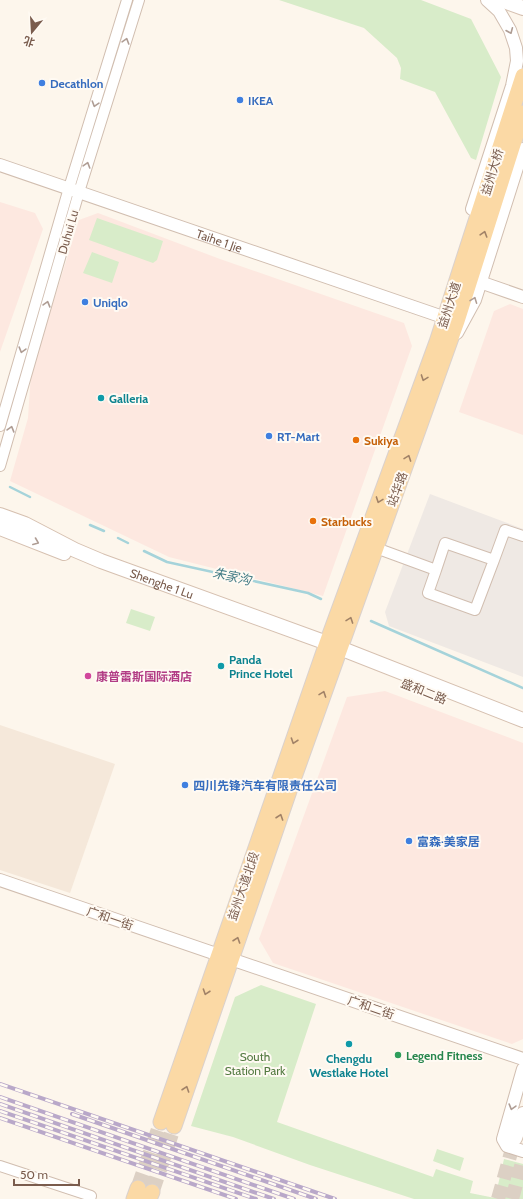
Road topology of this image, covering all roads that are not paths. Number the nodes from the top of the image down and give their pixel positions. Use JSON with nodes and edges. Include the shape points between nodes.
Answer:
{"nodes":[{"id":1,"x":127,"y":0,"type":"edge"},
{"id":2,"x":139,"y":0,"type":"edge"},
{"id":3,"x":487,"y":0,"type":"edge"},
{"id":4,"x":501,"y":0,"type":"edge"},
{"id":5,"x":523,"y":8,"type":"edge"},
{"id":6,"x":521,"y":69,"type":"edge"},
{"id":7,"x":523,"y":113,"type":"edge"},
{"id":8,"x":523,"y":149,"type":"edge"},
{"id":9,"x":0,"y":165,"type":"edge"},
{"id":10,"x":74,"y":190,"type":"junction"},
{"id":11,"x":472,"y":274,"type":"junction"},
{"id":12,"x":523,"y":296,"type":"edge"},
{"id":13,"x":440,"y":316,"type":"junction"},
{"id":14,"x":457,"y":321,"type":"joint"},
{"id":15,"x":443,"y":344,"type":"junction"},
{"id":16,"x":0,"y":426,"type":"edge"},
{"id":17,"x":0,"y":466,"type":"edge"},
{"id":18,"x":0,"y":515,"type":"edge"},
{"id":19,"x":0,"y":528,"type":"edge"},
{"id":20,"x":523,"y":536,"type":"edge"},
{"id":21,"x":376,"y":548,"type":"junction"},
{"id":22,"x":494,"y":560,"type":"junction"},
{"id":23,"x":436,"y":570,"type":"junction"},
{"id":24,"x":332,"y":650,"type":"junction"},
{"id":25,"x":523,"y":720,"type":"edge"},
{"id":26,"x":523,"y":730,"type":"edge"},
{"id":27,"x":0,"y":880,"type":"edge"},
{"id":28,"x":225,"y":957,"type":"junction"},
{"id":29,"x":523,"y":1059,"type":"edge"},
{"id":30,"x":523,"y":1069,"type":"edge"},
{"id":31,"x":523,"y":1114,"type":"edge"},
{"id":32,"x":167,"y":1124,"type":"tunnel mouth"},
{"id":33,"x":515,"y":1138,"type":"tunnel mouth"},
{"id":34,"x":523,"y":1151,"type":"edge"},
{"id":35,"x":0,"y":1166,"type":"edge"},
{"id":36,"x":90,"y":1199,"type":"edge"}],
"edges":[{"from":1,"to":10,"type":"street","name":"Duhui Lu","one_way":true},
{"from":10,"to":2,"type":"street","name":"Duhui Lu","one_way":true},
{"from":3,"to":6,"type":"street","one_way":true,"via":[[499,10],[510,30]]},
{"from":4,"to":5,"type":"main road"},
{"from":6,"to":11,"type":"main road","name":"益州大桥"},
{"from":6,"to":13,"type":"street","via":[[445,293]]},
{"from":11,"to":7,"type":"main road","name":"益州大桥","one_way":true},
{"from":8,"to":11,"type":"street"},
{"from":9,"to":10,"type":"street","name":"Taihe 1 Jie"},
{"from":10,"to":13,"type":"street","name":"Taihe 1 Jie"},
{"from":10,"to":16,"type":"street","name":"Duhui Lu","one_way":true},
{"from":17,"to":10,"type":"street","name":"Duhui Lu","one_way":true},
{"from":11,"to":12,"type":"street"},
{"from":11,"to":14,"type":"main road","name":"益州大道"},
{"from":11,"to":15,"type":"main road","name":"益州大道"},
{"from":15,"to":11,"type":"street","one_way":true,"via":[[461,327],[468,315],[474,300]]},
{"from":13,"to":15,"type":"street"},
{"from":14,"to":15,"type":"main road","name":"站华路"},
{"from":21,"to":15,"type":"main road","name":"站华路","one_way":true},
{"from":15,"to":24,"type":"main road","name":"站华路","one_way":true},
{"from":18,"to":24,"type":"main road","name":"Shenghe 1 Lu","via":[[25,524],[101,561]]},
{"from":19,"to":24,"type":"main road","name":"Shenghe 1 Lu","one_way":true,"via":[[204,608]]},
{"from":20,"to":22,"type":"street","via":[[505,530]]},
{"from":21,"to":23,"type":"street"},
{"from":24,"to":21,"type":"main road","name":"站华路","one_way":true},
{"from":22,"to":23,"type":"street","via":[[445,543]]},
{"from":22,"to":23,"type":"street","via":[[476,610],[428,593]]},
{"from":24,"to":25,"type":"main road"},
{"from":24,"to":26,"type":"main road","name":"盛和二路"},
{"from":24,"to":28,"type":"main road","name":"益州大道北段"},
{"from":27,"to":28,"type":"street","name":"广和一街"},
{"from":28,"to":29,"type":"street","name":"广和二街"},
{"from":28,"to":32,"type":"main road","name":"益州大道北段"},
{"from":30,"to":34,"type":"street","one_way":true,"via":[[503,1139],[507,1146]]},
{"from":31,"to":33,"type":"main road"},
{"from":35,"to":36,"type":"street","via":[[91,1196]]}]}
